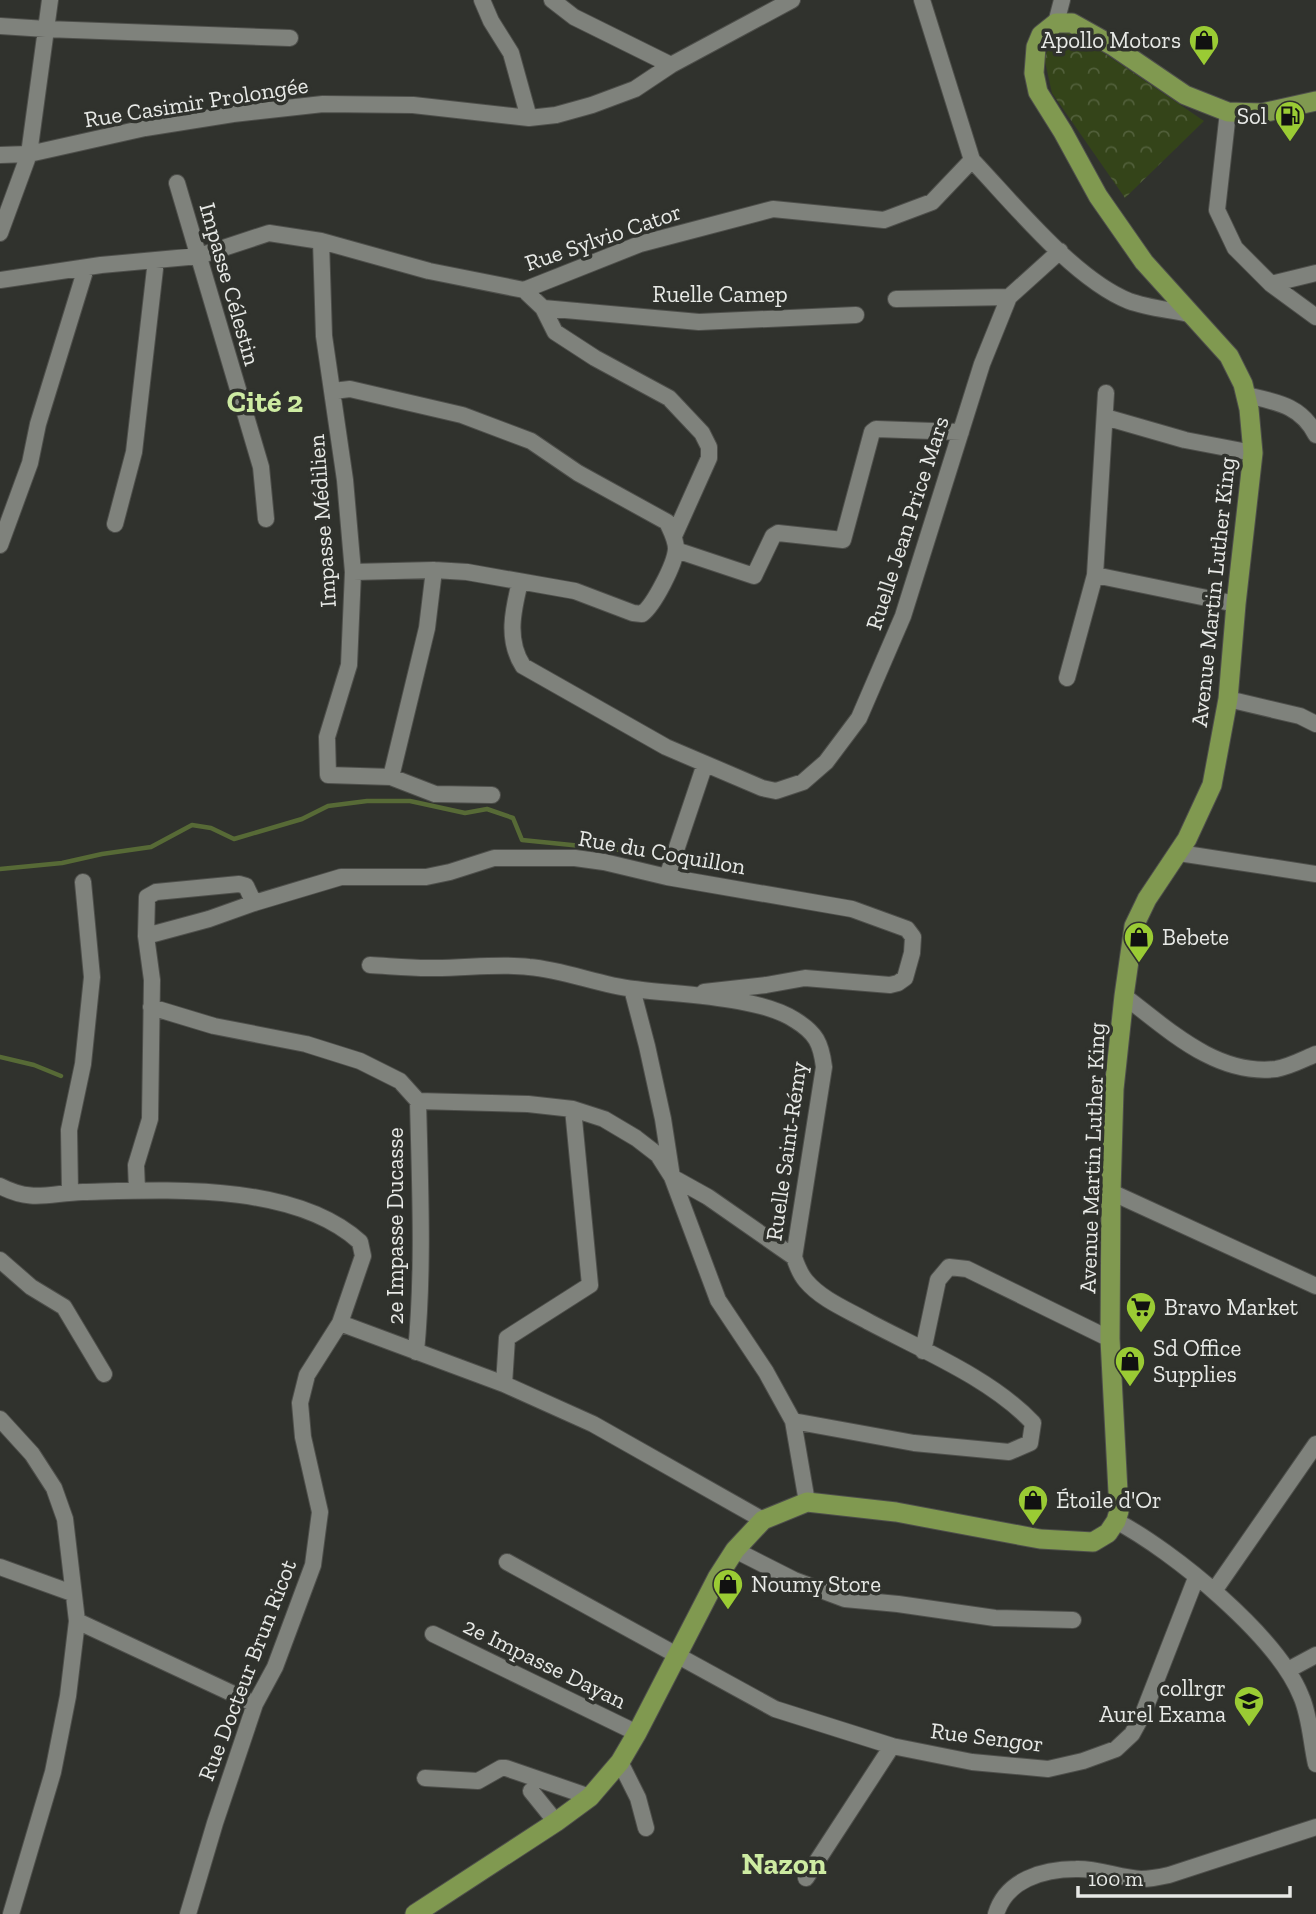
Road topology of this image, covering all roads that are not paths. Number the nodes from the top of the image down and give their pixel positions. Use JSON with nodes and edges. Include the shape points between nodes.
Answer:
{"nodes":[{"id":1,"x":51,"y":0,"type":"edge"},
{"id":2,"x":482,"y":0,"type":"edge"},
{"id":3,"x":552,"y":0,"type":"edge"},
{"id":4,"x":792,"y":0,"type":"edge"},
{"id":5,"x":922,"y":0,"type":"edge"},
{"id":6,"x":1062,"y":0,"type":"edge"},
{"id":7,"x":1056,"y":23,"type":"junction"},
{"id":8,"x":0,"y":26,"type":"edge"},
{"id":9,"x":46,"y":29,"type":"junction"},
{"id":10,"x":290,"y":38,"type":"dead end"},
{"id":11,"x":671,"y":65,"type":"junction"},
{"id":12,"x":1316,"y":101,"type":"edge"},
{"id":13,"x":1228,"y":112,"type":"junction"},
{"id":14,"x":529,"y":118,"type":"junction"},
{"id":15,"x":0,"y":155,"type":"edge"},
{"id":16,"x":29,"y":155,"type":"junction"},
{"id":17,"x":972,"y":160,"type":"junction"},
{"id":18,"x":177,"y":183,"type":"dead end"},
{"id":19,"x":0,"y":233,"type":"edge"},
{"id":20,"x":321,"y":241,"type":"junction"},
{"id":21,"x":1060,"y":251,"type":"junction"},
{"id":22,"x":199,"y":256,"type":"junction"},
{"id":23,"x":156,"y":260,"type":"junction"},
{"id":24,"x":86,"y":268,"type":"junction"},
{"id":25,"x":1316,"y":273,"type":"edge"},
{"id":26,"x":0,"y":280,"type":"edge"},
{"id":27,"x":1271,"y":284,"type":"junction"},
{"id":28,"x":524,"y":290,"type":"junction"},
{"id":29,"x":1009,"y":297,"type":"junction"},
{"id":30,"x":896,"y":299,"type":"dead end"},
{"id":31,"x":543,"y":309,"type":"junction"},
{"id":32,"x":856,"y":315,"type":"dead end"},
{"id":33,"x":1193,"y":315,"type":"junction"},
{"id":34,"x":1316,"y":317,"type":"edge"},
{"id":35,"x":333,"y":391,"type":"junction"},
{"id":36,"x":1106,"y":393,"type":"dead end"},
{"id":37,"x":1246,"y":395,"type":"junction"},
{"id":38,"x":1105,"y":417,"type":"junction"},
{"id":39,"x":961,"y":432,"type":"junction"},
{"id":40,"x":1316,"y":435,"type":"edge"},
{"id":41,"x":1253,"y":453,"type":"junction"},
{"id":42,"x":266,"y":519,"type":"dead end"},
{"id":43,"x":115,"y":524,"type":"dead end"},
{"id":44,"x":675,"y":543,"type":"junction"},
{"id":45,"x":0,"y":545,"type":"edge"},
{"id":46,"x":434,"y":570,"type":"junction"},
{"id":47,"x":353,"y":572,"type":"junction"},
{"id":48,"x":1095,"y":575,"type":"junction"},
{"id":49,"x":520,"y":582,"type":"junction"},
{"id":50,"x":1236,"y":604,"type":"junction"},
{"id":51,"x":1067,"y":678,"type":"dead end"},
{"id":52,"x":1228,"y":699,"type":"junction"},
{"id":53,"x":1316,"y":724,"type":"edge"},
{"id":54,"x":705,"y":764,"type":"junction"},
{"id":55,"x":391,"y":777,"type":"junction"},
{"id":56,"x":492,"y":795,"type":"dead end"},
{"id":57,"x":1179,"y":853,"type":"junction"},
{"id":58,"x":1316,"y":874,"type":"edge"},
{"id":59,"x":667,"y":877,"type":"junction"},
{"id":60,"x":83,"y":882,"type":"dead end"},
{"id":61,"x":254,"y":903,"type":"junction"},
{"id":62,"x":146,"y":936,"type":"junction"},
{"id":63,"x":370,"y":965,"type":"dead end"},
{"id":64,"x":632,"y":989,"type":"junction"},
{"id":65,"x":691,"y":995,"type":"junction"},
{"id":66,"x":1124,"y":996,"type":"junction"},
{"id":67,"x":151,"y":1007,"type":"junction"},
{"id":68,"x":1316,"y":1054,"type":"edge"},
{"id":69,"x":418,"y":1101,"type":"junction"},
{"id":70,"x":573,"y":1109,"type":"junction"},
{"id":71,"x":672,"y":1177,"type":"junction"},
{"id":72,"x":0,"y":1186,"type":"edge"},
{"id":73,"x":137,"y":1190,"type":"junction"},
{"id":74,"x":71,"y":1192,"type":"junction"},
{"id":75,"x":1111,"y":1192,"type":"junction"},
{"id":76,"x":794,"y":1257,"type":"junction"},
{"id":77,"x":0,"y":1260,"type":"edge"},
{"id":78,"x":1316,"y":1286,"type":"edge"},
{"id":79,"x":340,"y":1323,"type":"junction"},
{"id":80,"x":1110,"y":1339,"type":"junction"},
{"id":81,"x":923,"y":1351,"type":"junction"},
{"id":82,"x":416,"y":1352,"type":"junction"},
{"id":83,"x":104,"y":1374,"type":"dead end"},
{"id":84,"x":504,"y":1384,"type":"junction"},
{"id":85,"x":0,"y":1419,"type":"edge"},
{"id":86,"x":793,"y":1421,"type":"junction"},
{"id":87,"x":1316,"y":1444,"type":"edge"},
{"id":88,"x":807,"y":1502,"type":"junction"},
{"id":89,"x":763,"y":1520,"type":"junction"},
{"id":90,"x":1116,"y":1521,"type":"junction"},
{"id":91,"x":736,"y":1550,"type":"junction"},
{"id":92,"x":507,"y":1562,"type":"dead end"},
{"id":93,"x":0,"y":1567,"type":"edge"},
{"id":94,"x":1196,"y":1578,"type":"junction"},
{"id":95,"x":1214,"y":1591,"type":"junction"},
{"id":96,"x":72,"y":1593,"type":"junction"},
{"id":97,"x":1073,"y":1620,"type":"dead end"},
{"id":98,"x":77,"y":1621,"type":"junction"},
{"id":99,"x":433,"y":1634,"type":"dead end"},
{"id":100,"x":1316,"y":1655,"type":"edge"},
{"id":101,"x":678,"y":1657,"type":"junction"},
{"id":102,"x":1288,"y":1670,"type":"junction"},
{"id":103,"x":255,"y":1704,"type":"junction"},
{"id":104,"x":637,"y":1733,"type":"junction"},
{"id":105,"x":891,"y":1746,"type":"junction"},
{"id":106,"x":620,"y":1762,"type":"junction"},
{"id":107,"x":1316,"y":1764,"type":"edge"},
{"id":108,"x":425,"y":1778,"type":"dead end"},
{"id":109,"x":531,"y":1791,"type":"dead end"},
{"id":110,"x":590,"y":1797,"type":"junction"},
{"id":111,"x":556,"y":1822,"type":"junction"},
{"id":112,"x":1316,"y":1827,"type":"edge"},
{"id":113,"x":646,"y":1828,"type":"dead end"},
{"id":114,"x":806,"y":1878,"type":"dead end"},
{"id":115,"x":420,"y":1913,"type":"edge"},
{"id":116,"x":11,"y":1914,"type":"edge"},
{"id":117,"x":188,"y":1914,"type":"edge"},
{"id":118,"x":996,"y":1914,"type":"edge"}],
"edges":[{"from":1,"to":9,"type":"street"},
{"from":2,"to":14,"type":"street","via":[[511,54]]},
{"from":3,"to":11,"type":"street","via":[[582,22]]},
{"from":4,"to":11,"type":"street","name":"Rue Casimir Prolongée"},
{"from":5,"to":17,"type":"street"},
{"from":6,"to":7,"type":"street"},
{"from":7,"to":13,"type":"main road","via":[[1072,23],[1185,95]]},
{"from":7,"to":33,"type":"main road","name":"Avenue Martin Luther King","via":[[1041,35],[1036,47],[1038,92],[1098,196],[1144,262]]},
{"from":8,"to":9,"type":"street"},
{"from":9,"to":10,"type":"street"},
{"from":9,"to":16,"type":"street"},
{"from":11,"to":14,"type":"street","name":"Rue Casimir Prolongée","via":[[635,89],[556,115]]},
{"from":12,"to":13,"type":"main road","via":[[1262,113]]},
{"from":13,"to":27,"type":"street","via":[[1217,210],[1235,247]]},
{"from":14,"to":16,"type":"street","name":"Rue Casimir Prolongée","via":[[413,105],[323,104],[145,128]]},
{"from":15,"to":16,"type":"street","name":"Rue Casimir Prolongée"},
{"from":16,"to":19,"type":"street"},
{"from":17,"to":21,"type":"street"},
{"from":17,"to":28,"type":"street","name":"Rue Sylvio Cator","via":[[932,202],[884,220],[773,209],[640,244]]},
{"from":18,"to":22,"type":"street","name":"Impasse Célestin"},
{"from":20,"to":22,"type":"street","name":"Rue Sylvio Cator","via":[[270,233]]},
{"from":20,"to":28,"type":"street","name":"Rue Sylvio Cator","via":[[429,271]]},
{"from":20,"to":35,"type":"street","name":"Impasse Médilien","via":[[324,336]]},
{"from":21,"to":29,"type":"street","name":"Ruelle Jean Price Mars"},
{"from":21,"to":33,"type":"street","via":[[1092,280],[1130,301]]},
{"from":22,"to":23,"type":"street","name":"Rue Sylvio Cator"},
{"from":22,"to":42,"type":"street","name":"Impasse Célestin","via":[[261,467]]},
{"from":23,"to":24,"type":"street","name":"Rue Sylvio Cator"},
{"from":23,"to":43,"type":"street","via":[[134,452]]},
{"from":24,"to":26,"type":"street","name":"Rue Sylvio Cator"},
{"from":24,"to":45,"type":"street","via":[[30,463]]},
{"from":25,"to":27,"type":"street"},
{"from":27,"to":34,"type":"street"},
{"from":28,"to":31,"type":"street"},
{"from":29,"to":30,"type":"street"},
{"from":29,"to":39,"type":"street","name":"Ruelle Jean Price Mars"},
{"from":31,"to":32,"type":"street","name":"Ruelle Camep","via":[[699,322]]},
{"from":31,"to":44,"type":"street","via":[[555,332],[669,398],[702,433],[709,458]]},
{"from":33,"to":37,"type":"main road","name":"Avenue Martin Luther King","via":[[1229,356]]},
{"from":35,"to":44,"type":"street","via":[[350,389],[462,415],[531,441],[667,522]]},
{"from":35,"to":47,"type":"street","name":"Impasse Médilien"},
{"from":36,"to":38,"type":"street"},
{"from":37,"to":40,"type":"street","via":[[1299,412]]},
{"from":37,"to":41,"type":"main road","name":"Avenue Martin Luther King"},
{"from":38,"to":41,"type":"street"},
{"from":38,"to":48,"type":"street"},
{"from":39,"to":44,"type":"street","via":[[876,429],[844,540],[778,533],[754,576]]},
{"from":39,"to":54,"type":"street","name":"Ruelle Jean Price Mars","via":[[903,616],[859,718],[827,762],[803,782],[776,791]]},
{"from":41,"to":50,"type":"main road","name":"Avenue Martin Luther King"},
{"from":44,"to":49,"type":"street","via":[[673,560],[642,614],[575,591]]},
{"from":46,"to":47,"type":"street"},
{"from":46,"to":49,"type":"street"},
{"from":46,"to":55,"type":"street","via":[[427,628]]},
{"from":47,"to":55,"type":"street","name":"Impasse Médilien","via":[[349,665],[327,737],[328,775]]},
{"from":48,"to":50,"type":"street"},
{"from":48,"to":51,"type":"street"},
{"from":49,"to":54,"type":"street","via":[[512,634],[523,666],[666,747]]},
{"from":50,"to":52,"type":"main road","name":"Avenue Martin Luther King"},
{"from":52,"to":53,"type":"street"},
{"from":52,"to":57,"type":"main road","name":"Avenue Martin Luther King","via":[[1212,785]]},
{"from":54,"to":59,"type":"street"},
{"from":55,"to":56,"type":"street","via":[[435,794]]},
{"from":57,"to":58,"type":"street"},
{"from":57,"to":66,"type":"main road","name":"Avenue Martin Luther King","via":[[1134,926]]},
{"from":59,"to":61,"type":"street","name":"Rue du Coquillon","via":[[575,858],[494,858],[426,877],[341,877]]},
{"from":59,"to":65,"type":"street","name":"Rue du Coquillon","via":[[852,909],[907,929],[913,937],[905,978],[898,984],[805,978]]},
{"from":60,"to":74,"type":"street","via":[[92,977],[83,1064],[69,1130]]},
{"from":61,"to":62,"type":"street","name":"Rue du Coquillon"},
{"from":61,"to":62,"type":"street","via":[[246,886],[239,884],[152,893],[145,901]]},
{"from":62,"to":67,"type":"street"},
{"from":63,"to":64,"type":"street","name":"Ruelle Saint-Rémy","via":[[531,967]]},
{"from":64,"to":65,"type":"street","name":"Ruelle Saint-Rémy"},
{"from":64,"to":71,"type":"street"},
{"from":65,"to":76,"type":"street","name":"Ruelle Saint-Rémy","via":[[756,1005],[793,1018],[819,1041],[824,1078]]},
{"from":66,"to":68,"type":"street","via":[[1189,1045],[1242,1069],[1277,1069]]},
{"from":66,"to":75,"type":"main road","name":"Avenue Martin Luther King","via":[[1114,1089]]},
{"from":67,"to":69,"type":"street","via":[[359,1061],[400,1081]]},
{"from":67,"to":73,"type":"street","via":[[150,1119],[136,1165]]},
{"from":69,"to":70,"type":"street"},
{"from":69,"to":82,"type":"street","name":"2e Impasse Ducasse","via":[[422,1233]]},
{"from":70,"to":71,"type":"street","via":[[604,1119],[636,1138],[658,1155]]},
{"from":70,"to":84,"type":"street","via":[[590,1284],[508,1338]]},
{"from":71,"to":76,"type":"street"},
{"from":71,"to":86,"type":"street","via":[[718,1300]]},
{"from":72,"to":74,"type":"street","name":"Rue Docteur Brun Ricot","via":[[17,1195]]},
{"from":73,"to":74,"type":"street","name":"Rue Docteur Brun Ricot"},
{"from":73,"to":79,"type":"street","name":"Rue Docteur Brun Ricot","via":[[249,1196],[293,1206],[352,1235],[360,1242],[363,1256]]},
{"from":75,"to":78,"type":"street"},
{"from":75,"to":80,"type":"main road","name":"Avenue Martin Luther King"},
{"from":76,"to":81,"type":"street","name":"Ruelle Saint-Rémy","via":[[807,1283],[835,1304]]},
{"from":77,"to":83,"type":"street","via":[[64,1307]]},
{"from":79,"to":82,"type":"street"},
{"from":79,"to":103,"type":"street","name":"Rue Docteur Brun Ricot","via":[[307,1375],[300,1403],[320,1512],[313,1565],[275,1667]]},
{"from":80,"to":81,"type":"street","via":[[967,1269],[949,1267],[938,1280]]},
{"from":80,"to":90,"type":"main road","name":"Avenue Martin Luther King"},
{"from":81,"to":86,"type":"street","name":"Ruelle Saint-Rémy","via":[[1016,1404],[1033,1423],[1030,1443],[1009,1452],[968,1449]]},
{"from":82,"to":84,"type":"street"},
{"from":84,"to":89,"type":"street","via":[[593,1424]]},
{"from":85,"to":96,"type":"street","via":[[33,1454],[54,1488],[65,1519]]},
{"from":86,"to":88,"type":"street"},
{"from":87,"to":95,"type":"street"},
{"from":88,"to":89,"type":"main road"},
{"from":88,"to":90,"type":"main road","via":[[1093,1542]]},
{"from":89,"to":91,"type":"main road"},
{"from":90,"to":94,"type":"street","via":[[1141,1534]]},
{"from":91,"to":97,"type":"street","via":[[794,1580],[845,1599],[995,1618]]},
{"from":91,"to":101,"type":"main road"},
{"from":92,"to":101,"type":"street","name":"Rue Sengor"},
{"from":93,"to":96,"type":"street"},
{"from":94,"to":95,"type":"street"},
{"from":94,"to":105,"type":"street","name":"Rue Sengor","via":[[1143,1714],[1132,1734],[1116,1749],[1048,1769],[972,1762]]},
{"from":95,"to":102,"type":"street","via":[[1254,1628]]},
{"from":96,"to":98,"type":"street"},
{"from":98,"to":103,"type":"street"},
{"from":98,"to":116,"type":"street","via":[[53,1772]]},
{"from":99,"to":104,"type":"street","name":"2e Impasse Dayan"},
{"from":100,"to":102,"type":"street"},
{"from":101,"to":104,"type":"main road"},
{"from":101,"to":105,"type":"street","name":"Rue Sengor","via":[[775,1709]]},
{"from":102,"to":107,"type":"street","via":[[1302,1697]]},
{"from":103,"to":117,"type":"street","name":"Rue Docteur Brun Ricot"},
{"from":104,"to":106,"type":"main road"},
{"from":105,"to":114,"type":"street"},
{"from":106,"to":110,"type":"main road"},
{"from":106,"to":113,"type":"street","via":[[638,1798]]},
{"from":108,"to":110,"type":"street","via":[[478,1781],[506,1768]]},
{"from":109,"to":111,"type":"street"},
{"from":110,"to":111,"type":"main road"},
{"from":111,"to":115,"type":"main road"},
{"from":112,"to":118,"type":"street","via":[[1169,1875],[1144,1879],[1077,1869],[1038,1874],[1012,1887]]}]}
